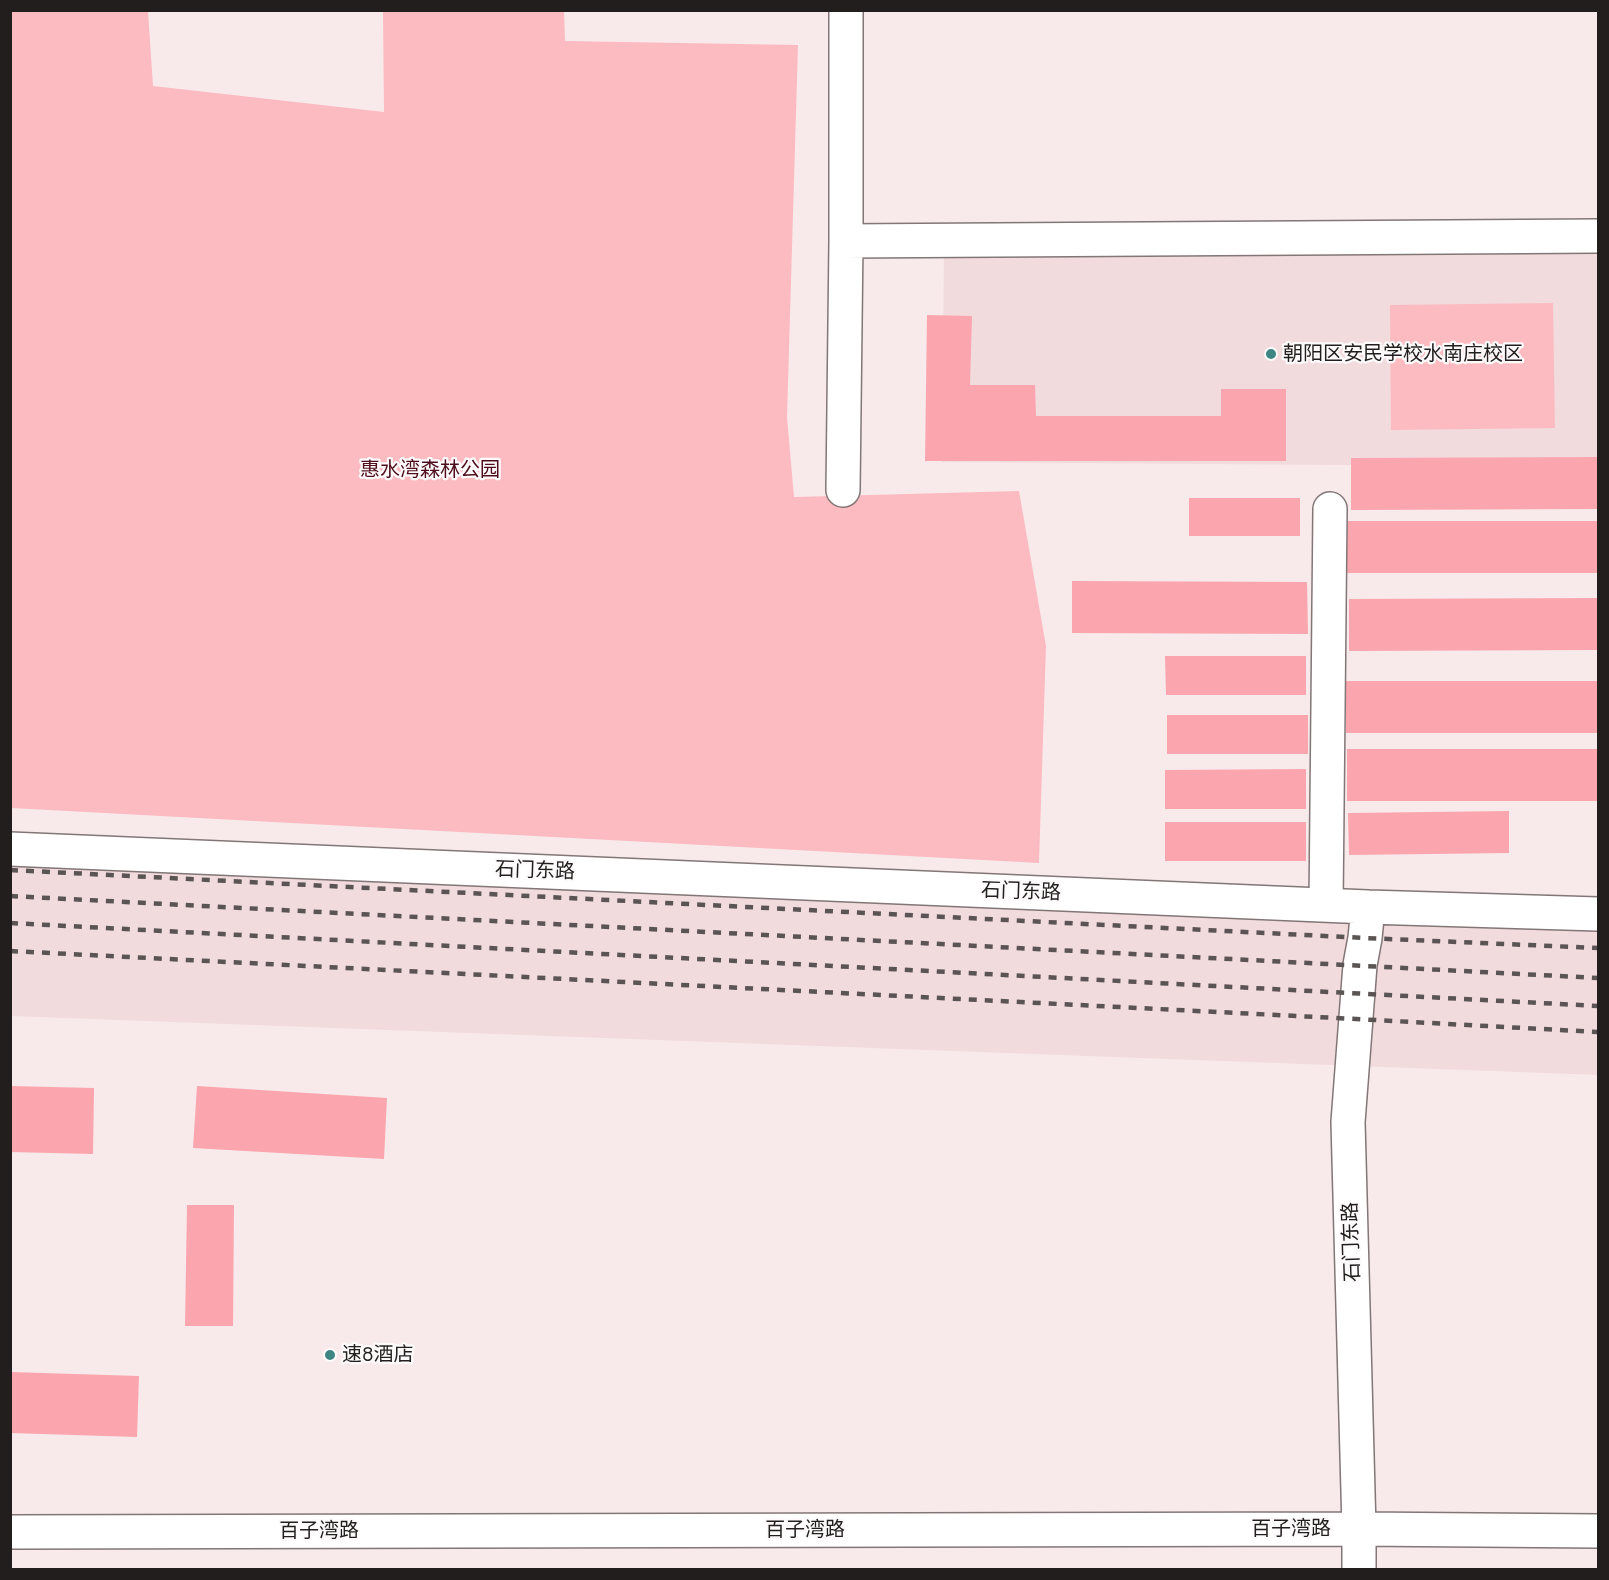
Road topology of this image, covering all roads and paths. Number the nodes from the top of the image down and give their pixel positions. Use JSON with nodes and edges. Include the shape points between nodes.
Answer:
{"nodes":[{"id":1,"x":846,"y":10,"type":"edge"},
{"id":2,"x":1599,"y":236,"type":"edge"},
{"id":3,"x":846,"y":241,"type":"junction"},
{"id":4,"x":843,"y":490,"type":"dead end"},
{"id":5,"x":1330,"y":509,"type":"dead end"},
{"id":6,"x":10,"y":849,"type":"edge"},
{"id":7,"x":1326,"y":905,"type":"junction"},
{"id":8,"x":1368,"y":907,"type":"junction"},
{"id":9,"x":1599,"y":914,"type":"edge"},
{"id":10,"x":1359,"y":1529,"type":"junction"},
{"id":11,"x":1599,"y":1531,"type":"edge"},
{"id":12,"x":10,"y":1532,"type":"edge"},
{"id":13,"x":1359,"y":1569,"type":"edge"}],
"edges":[{"from":1,"to":3,"type":"street"},
{"from":2,"to":3,"type":"street"},
{"from":3,"to":4,"type":"street"},
{"from":5,"to":7,"type":"street"},
{"from":6,"to":7,"type":"street","name":"石门东路"},
{"from":7,"to":8,"type":"street","name":"石门东路"},
{"from":8,"to":9,"type":"street"},
{"from":8,"to":10,"type":"street","name":"石门东路","via":[[1348,1122]]},
{"from":10,"to":11,"type":"street","name":"百子湾路"},
{"from":10,"to":12,"type":"street","name":"百子湾路"},
{"from":10,"to":13,"type":"street","name":"石门东路"}]}
